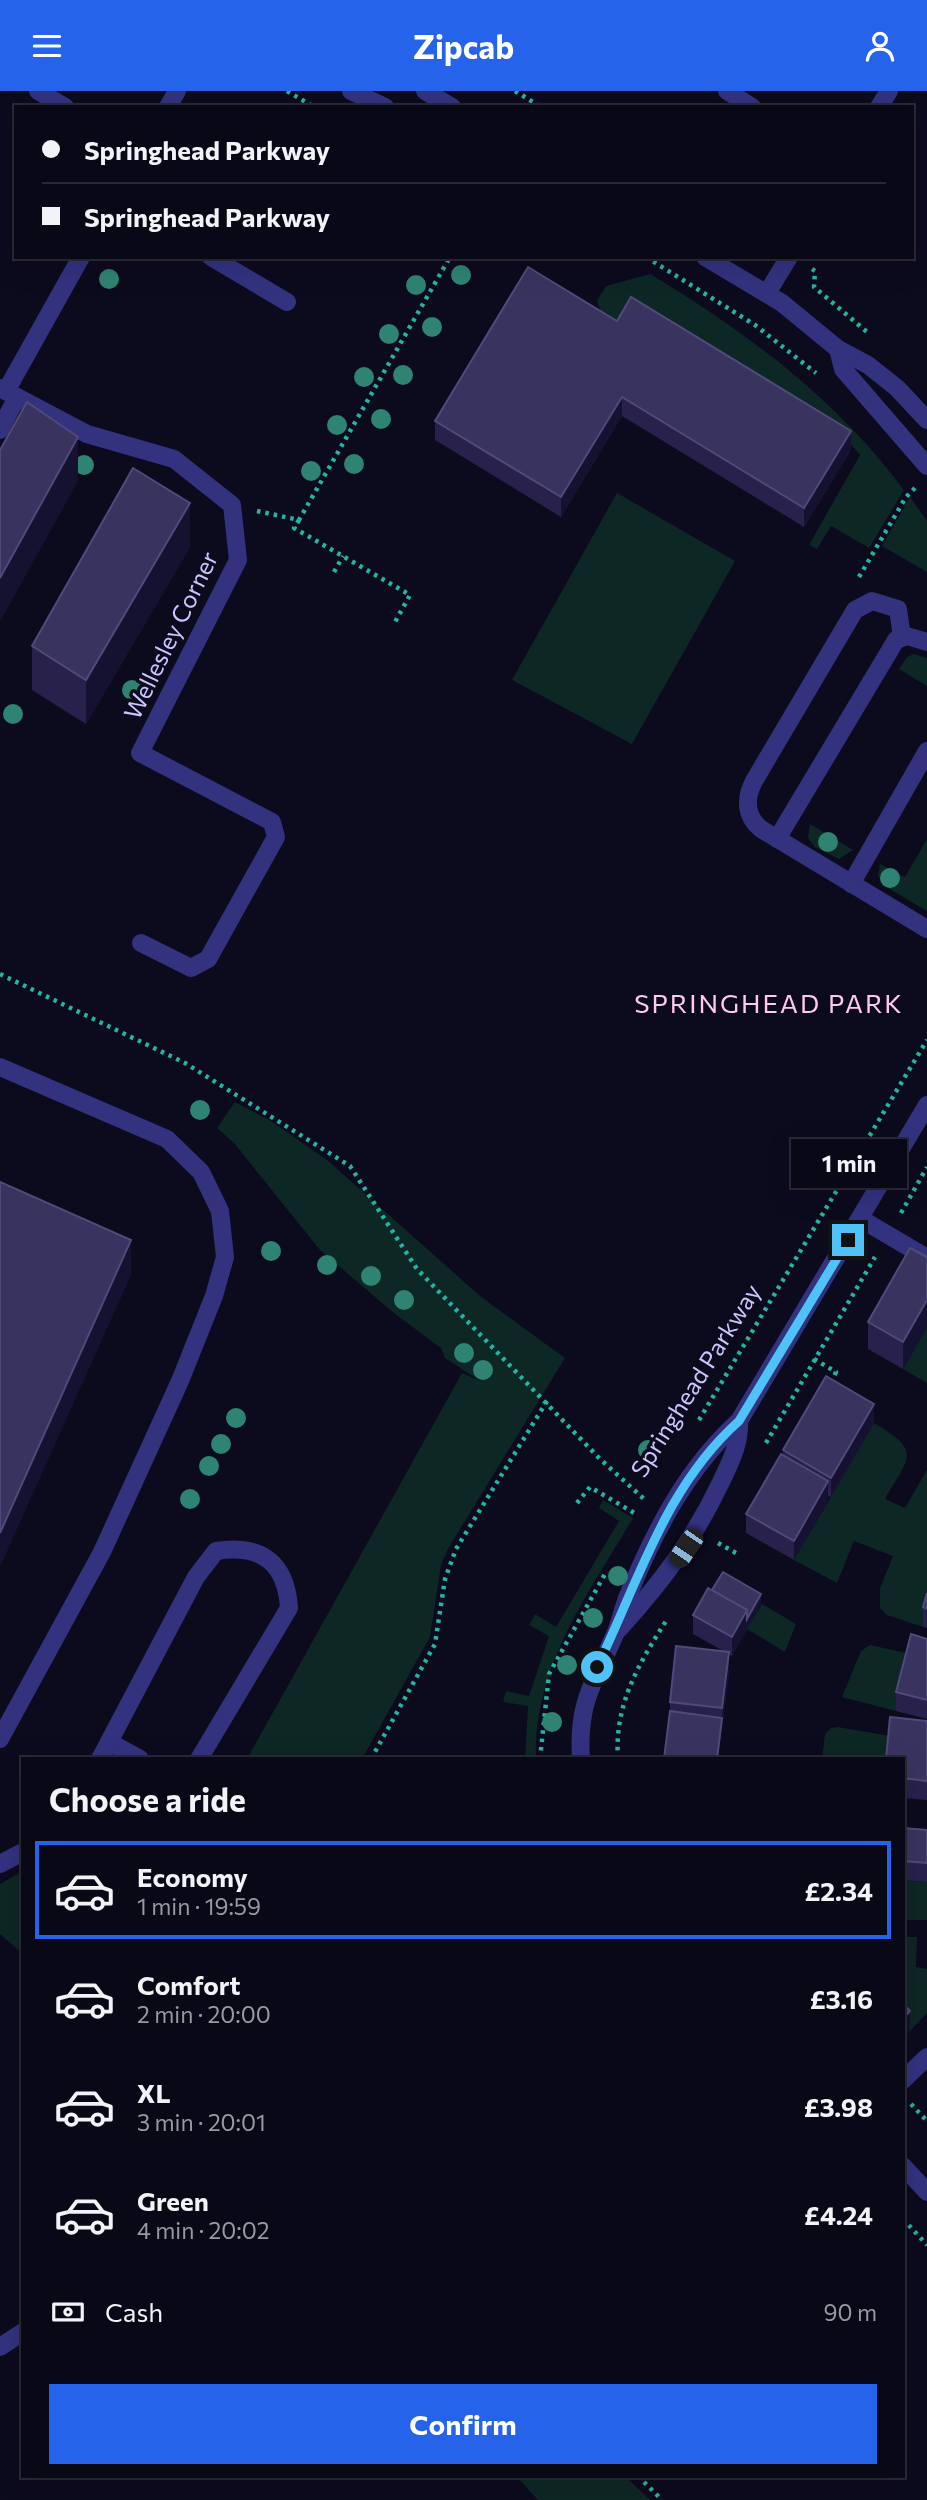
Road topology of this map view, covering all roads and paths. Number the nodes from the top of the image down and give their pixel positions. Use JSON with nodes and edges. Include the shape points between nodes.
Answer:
{"nodes":[{"id":1,"x":38,"y":91,"type":"edge"},
{"id":2,"x":287,"y":91,"type":"edge"},
{"id":3,"x":351,"y":91,"type":"edge"},
{"id":4,"x":425,"y":91,"type":"edge"},
{"id":5,"x":515,"y":91,"type":"edge"},
{"id":6,"x":727,"y":91,"type":"edge"},
{"id":7,"x":62,"y":105,"type":"edge"},
{"id":8,"x":311,"y":105,"type":"edge"},
{"id":9,"x":381,"y":105,"type":"edge"},
{"id":10,"x":449,"y":105,"type":"edge"},
{"id":11,"x":538,"y":105,"type":"edge"},
{"id":12,"x":749,"y":105,"type":"edge"},
{"id":13,"x":81,"y":259,"type":"edge"},
{"id":14,"x":214,"y":259,"type":"edge"},
{"id":15,"x":449,"y":259,"type":"edge"},
{"id":16,"x":649,"y":259,"type":"edge"},
{"id":17,"x":708,"y":259,"type":"edge"},
{"id":18,"x":796,"y":260,"type":"edge"},
{"id":19,"x":767,"y":293,"type":"junction"},
{"id":20,"x":287,"y":302,"type":"dead end"},
{"id":21,"x":876,"y":341,"type":"dead end"},
{"id":22,"x":838,"y":349,"type":"junction"},
{"id":23,"x":825,"y":382,"type":"dead end"},
{"id":24,"x":8,"y":392,"type":"edge"},
{"id":25,"x":927,"y":420,"type":"edge"},
{"id":26,"x":0,"y":430,"type":"edge"},
{"id":27,"x":927,"y":466,"type":"edge"},
{"id":28,"x":912,"y":479,"type":"dead end"},
{"id":29,"x":232,"y":505,"type":"junction"},
{"id":30,"x":299,"y":520,"type":"junction"},
{"id":31,"x":343,"y":556,"type":"junction"},
{"id":32,"x":334,"y":572,"type":"dead end"},
{"id":33,"x":859,"y":577,"type":"dead end"},
{"id":34,"x":395,"y":622,"type":"dead end"},
{"id":35,"x":902,"y":637,"type":"junction"},
{"id":36,"x":927,"y":642,"type":"edge"},
{"id":37,"x":927,"y":751,"type":"edge"},
{"id":38,"x":777,"y":839,"type":"junction"},
{"id":39,"x":851,"y":884,"type":"junction"},
{"id":40,"x":927,"y":929,"type":"edge"},
{"id":41,"x":141,"y":943,"type":"dead end"},
{"id":42,"x":0,"y":974,"type":"edge"},
{"id":43,"x":927,"y":1040,"type":"edge"},
{"id":44,"x":0,"y":1067,"type":"edge"},
{"id":45,"x":927,"y":1105,"type":"edge"},
{"id":46,"x":860,"y":1219,"type":"junction"},
{"id":47,"x":927,"y":1258,"type":"edge"},
{"id":48,"x":814,"y":1359,"type":"dead end"},
{"id":49,"x":833,"y":1378,"type":"junction"},
{"id":50,"x":841,"y":1383,"type":"edge"},
{"id":51,"x":825,"y":1393,"type":"edge"},
{"id":52,"x":547,"y":1401,"type":"junction"},
{"id":53,"x":739,"y":1421,"type":"junction"},
{"id":54,"x":698,"y":1422,"type":"dead end"},
{"id":55,"x":577,"y":1503,"type":"dead end"},
{"id":56,"x":717,"y":1542,"type":"dead end"},
{"id":57,"x":736,"y":1553,"type":"dead end"},
{"id":58,"x":611,"y":1564,"type":"dead end"},
{"id":59,"x":615,"y":1633,"type":"junction"},
{"id":60,"x":0,"y":1739,"type":"edge"},
{"id":61,"x":109,"y":1742,"type":"junction"},
{"id":62,"x":101,"y":1757,"type":"edge"},
{"id":63,"x":136,"y":1757,"type":"edge"},
{"id":64,"x":200,"y":1757,"type":"edge"},
{"id":65,"x":372,"y":1757,"type":"edge"},
{"id":66,"x":540,"y":1757,"type":"edge"},
{"id":67,"x":581,"y":1757,"type":"edge"},
{"id":68,"x":21,"y":1853,"type":"edge"},
{"id":69,"x":0,"y":1864,"type":"edge"},
{"id":70,"x":927,"y":2057,"type":"edge"},
{"id":71,"x":905,"y":2078,"type":"edge"},
{"id":72,"x":905,"y":2098,"type":"edge"},
{"id":73,"x":927,"y":2121,"type":"edge"},
{"id":74,"x":905,"y":2168,"type":"edge"},
{"id":75,"x":927,"y":2192,"type":"edge"},
{"id":76,"x":905,"y":2221,"type":"edge"},
{"id":77,"x":927,"y":2245,"type":"edge"},
{"id":78,"x":21,"y":2333,"type":"edge"},
{"id":79,"x":0,"y":2347,"type":"edge"},
{"id":80,"x":640,"y":2478,"type":"edge"},
{"id":81,"x":662,"y":2500,"type":"edge"}],
"edges":[{"from":1,"to":7,"type":"street"},
{"from":2,"to":8,"type":"path"},
{"from":3,"to":9,"type":"street"},
{"from":4,"to":10,"type":"street"},
{"from":5,"to":11,"type":"path"},
{"from":6,"to":12,"type":"street"},
{"from":13,"to":24,"type":"street"},
{"from":14,"to":20,"type":"street"},
{"from":15,"to":30,"type":"path"},
{"from":16,"to":23,"type":"path","via":[[755,325]]},
{"from":17,"to":19,"type":"street"},
{"from":18,"to":19,"type":"street"},
{"from":18,"to":21,"type":"path","via":[[815,271],[814,287]]},
{"from":19,"to":22,"type":"street"},
{"from":22,"to":25,"type":"street","via":[[897,387]]},
{"from":22,"to":27,"type":"street","via":[[843,369]]},
{"from":24,"to":26,"type":"street"},
{"from":24,"to":29,"type":"street","via":[[87,434],[174,459]]},
{"from":28,"to":33,"type":"path","via":[[919,487],[906,497]]},
{"from":29,"to":30,"type":"path"},
{"from":29,"to":41,"type":"street","name":"Wellesley Corner","via":[[238,561],[140,753],[272,822],[276,837],[208,959],[191,968]]},
{"from":30,"to":31,"type":"path","via":[[294,528]]},
{"from":31,"to":32,"type":"path"},
{"from":31,"to":34,"type":"path","via":[[410,595]]},
{"from":35,"to":36,"type":"street"},
{"from":35,"to":38,"type":"street","via":[[894,643]]},
{"from":35,"to":38,"type":"street","via":[[900,610],[888,603],[868,602],[852,613],[748,794],[755,824]]},
{"from":37,"to":39,"type":"street"},
{"from":38,"to":39,"type":"street"},
{"from":39,"to":40,"type":"street"},
{"from":42,"to":52,"type":"path","via":[[185,1063],[350,1166],[417,1269]]},
{"from":43,"to":54,"type":"path","name":"Springhead Parkway"},
{"from":44,"to":60,"type":"street","via":[[167,1139],[206,1182],[220,1211],[225,1257],[180,1381],[102,1552]]},
{"from":45,"to":46,"type":"street","name":"Springhead Parkway"},
{"from":46,"to":47,"type":"street"},
{"from":46,"to":53,"type":"street","name":"Springhead Parkway"},
{"from":48,"to":49,"type":"path","via":[[835,1371]]},
{"from":49,"to":50,"type":"path"},
{"from":49,"to":51,"type":"path"},
{"from":52,"to":55,"type":"path","name":"Springhead Parkway","via":[[599,1458],[648,1502],[640,1517],[590,1487]]},
{"from":52,"to":65,"type":"path","via":[[456,1549],[445,1579],[435,1644]]},
{"from":53,"to":59,"type":"street","name":"Springhead Parkway","via":[[704,1459],[670,1507],[628,1594]]},
{"from":53,"to":59,"type":"street","name":"Springhead Parkway","via":[[740,1441],[699,1527],[660,1585]]},
{"from":56,"to":57,"type":"path"},
{"from":58,"to":66,"type":"path","via":[[549,1674]]},
{"from":59,"to":67,"type":"street","name":"Springhead Parkway","via":[[587,1693],[580,1729]]},
{"from":61,"to":62,"type":"street"},
{"from":61,"to":63,"type":"street"},
{"from":61,"to":64,"type":"street","via":[[196,1577],[216,1551],[237,1548],[261,1555],[280,1569],[288,1585],[289,1608]]},
{"from":68,"to":69,"type":"street"},
{"from":70,"to":71,"type":"street"},
{"from":72,"to":73,"type":"path"},
{"from":74,"to":75,"type":"street"},
{"from":76,"to":77,"type":"path"},
{"from":78,"to":79,"type":"street"},
{"from":80,"to":81,"type":"path"}]}
